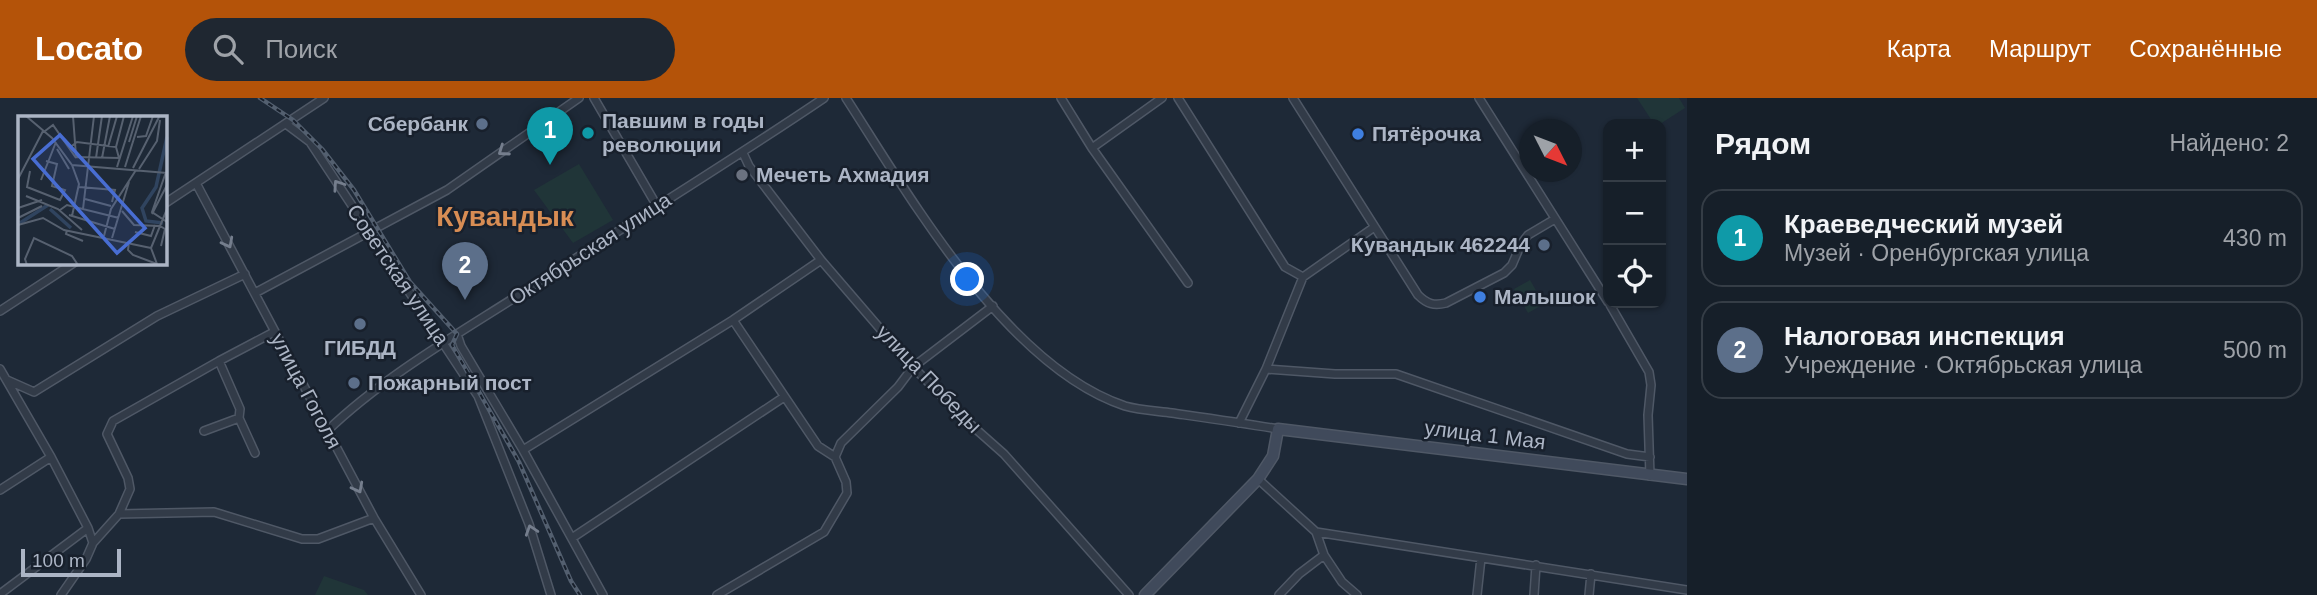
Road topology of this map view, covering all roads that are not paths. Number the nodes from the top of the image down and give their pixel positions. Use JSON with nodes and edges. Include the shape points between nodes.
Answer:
{"nodes":[{"id":1,"x":324,"y":98,"type":"edge"},
{"id":2,"x":579,"y":98,"type":"edge"},
{"id":3,"x":594,"y":98,"type":"edge"},
{"id":4,"x":824,"y":98,"type":"edge"},
{"id":5,"x":846,"y":98,"type":"edge"},
{"id":6,"x":1061,"y":98,"type":"edge"},
{"id":7,"x":1162,"y":98,"type":"edge"},
{"id":8,"x":1178,"y":98,"type":"edge"},
{"id":9,"x":1293,"y":98,"type":"edge"},
{"id":10,"x":1479,"y":98,"type":"edge"},
{"id":11,"x":286,"y":124,"type":"junction"},
{"id":12,"x":1092,"y":148,"type":"junction"},
{"id":13,"x":743,"y":153,"type":"junction"},
{"id":14,"x":196,"y":183,"type":"junction"},
{"id":15,"x":166,"y":203,"type":"edge"},
{"id":16,"x":657,"y":206,"type":"junction"},
{"id":17,"x":1555,"y":219,"type":"junction"},
{"id":18,"x":1373,"y":228,"type":"junction"},
{"id":19,"x":370,"y":232,"type":"junction"},
{"id":20,"x":821,"y":261,"type":"junction"},
{"id":21,"x":72,"y":264,"type":"edge"},
{"id":22,"x":245,"y":274,"type":"junction"},
{"id":23,"x":1303,"y":277,"type":"junction"},
{"id":24,"x":1188,"y":284,"type":"dead end"},
{"id":25,"x":255,"y":293,"type":"junction"},
{"id":26,"x":1603,"y":294,"type":"edge"},
{"id":27,"x":993,"y":306,"type":"junction"},
{"id":28,"x":1612,"y":308,"type":"edge"},
{"id":29,"x":0,"y":311,"type":"edge"},
{"id":30,"x":733,"y":320,"type":"junction"},
{"id":31,"x":274,"y":332,"type":"junction"},
{"id":32,"x":457,"y":334,"type":"junction"},
{"id":33,"x":444,"y":343,"type":"junction"},
{"id":34,"x":219,"y":360,"type":"junction"},
{"id":35,"x":913,"y":367,"type":"junction"},
{"id":36,"x":0,"y":369,"type":"edge"},
{"id":37,"x":1266,"y":369,"type":"junction"},
{"id":38,"x":7,"y":380,"type":"junction"},
{"id":39,"x":784,"y":397,"type":"junction"},
{"id":40,"x":239,"y":418,"type":"junction"},
{"id":41,"x":1240,"y":423,"type":"junction"},
{"id":42,"x":1278,"y":429,"type":"junction"},
{"id":43,"x":204,"y":431,"type":"dead end"},
{"id":44,"x":327,"y":431,"type":"junction"},
{"id":45,"x":523,"y":450,"type":"junction"},
{"id":46,"x":255,"y":453,"type":"dead end"},
{"id":47,"x":51,"y":457,"type":"junction"},
{"id":48,"x":835,"y":457,"type":"junction"},
{"id":49,"x":1650,"y":457,"type":"junction"},
{"id":50,"x":1650,"y":476,"type":"junction"},
{"id":51,"x":1258,"y":479,"type":"junction"},
{"id":52,"x":1687,"y":479,"type":"edge"},
{"id":53,"x":0,"y":490,"type":"edge"},
{"id":54,"x":120,"y":514,"type":"junction"},
{"id":55,"x":374,"y":518,"type":"junction"},
{"id":56,"x":88,"y":528,"type":"junction"},
{"id":57,"x":1315,"y":532,"type":"junction"},
{"id":58,"x":572,"y":538,"type":"junction"},
{"id":59,"x":93,"y":543,"type":"junction"},
{"id":60,"x":1324,"y":555,"type":"junction"},
{"id":61,"x":1481,"y":558,"type":"junction"},
{"id":62,"x":1536,"y":565,"type":"junction"},
{"id":63,"x":1591,"y":573,"type":"junction"},
{"id":64,"x":1647,"y":584,"type":"junction"},
{"id":65,"x":1687,"y":590,"type":"edge"},
{"id":66,"x":0,"y":594,"type":"edge"},
{"id":67,"x":61,"y":595,"type":"edge"},
{"id":68,"x":421,"y":595,"type":"edge"},
{"id":69,"x":551,"y":595,"type":"edge"},
{"id":70,"x":604,"y":595,"type":"edge"},
{"id":71,"x":718,"y":595,"type":"edge"},
{"id":72,"x":1129,"y":595,"type":"edge"},
{"id":73,"x":1145,"y":595,"type":"edge"},
{"id":74,"x":1279,"y":595,"type":"edge"},
{"id":75,"x":1357,"y":595,"type":"edge"},
{"id":76,"x":1477,"y":595,"type":"edge"},
{"id":77,"x":1534,"y":595,"type":"edge"},
{"id":78,"x":1589,"y":595,"type":"edge"},
{"id":79,"x":1646,"y":595,"type":"edge"}],
"edges":[{"from":1,"to":11,"type":"street"},
{"from":2,"to":19,"type":"street","one_way":true,"via":[[447,190]]},
{"from":3,"to":16,"type":"street"},
{"from":4,"to":13,"type":"street","name":"Октябрьская улица"},
{"from":5,"to":27,"type":"street","via":[[940,243]]},
{"from":6,"to":12,"type":"street"},
{"from":7,"to":12,"type":"street"},
{"from":8,"to":23,"type":"street","via":[[1285,267]]},
{"from":9,"to":18,"type":"street"},
{"from":10,"to":17,"type":"street"},
{"from":11,"to":14,"type":"street"},
{"from":19,"to":11,"type":"street","name":"Советская улица","one_way":true,"via":[[310,142]]},
{"from":12,"to":24,"type":"street"},
{"from":13,"to":16,"type":"street","name":"Октябрьская улица"},
{"from":13,"to":20,"type":"street","name":"улица Победы"},
{"from":14,"to":15,"type":"street"},
{"from":14,"to":22,"type":"street","name":"улица Гоголя","one_way":true},
{"from":16,"to":32,"type":"street","name":"Октябрьская улица"},
{"from":17,"to":18,"type":"street","via":[[1528,235],[1504,273],[1437,305],[1418,295]]},
{"from":17,"to":26,"type":"street"},
{"from":18,"to":23,"type":"street"},
{"from":19,"to":25,"type":"street"},
{"from":19,"to":33,"type":"street","name":"Советская улица"},
{"from":20,"to":30,"type":"street"},
{"from":20,"to":35,"type":"street","name":"улица Победы"},
{"from":21,"to":29,"type":"street"},
{"from":22,"to":25,"type":"street","name":"улица Гоголя"},
{"from":22,"to":38,"type":"street","via":[[157,316],[34,391]]},
{"from":23,"to":37,"type":"street"},
{"from":25,"to":31,"type":"street","name":"улица Гоголя"},
{"from":27,"to":35,"type":"street"},
{"from":27,"to":41,"type":"street","via":[[1051,363],[1100,396],[1127,407]]},
{"from":28,"to":49,"type":"street","via":[[1648,372]]},
{"from":30,"to":39,"type":"street"},
{"from":30,"to":45,"type":"street"},
{"from":31,"to":34,"type":"street"},
{"from":31,"to":44,"type":"street","name":"улица Гоголя"},
{"from":32,"to":33,"type":"street","name":"Октябрьская улица"},
{"from":32,"to":45,"type":"street"},
{"from":33,"to":44,"type":"street","name":"Октябрьская улица"},
{"from":69,"to":33,"type":"street","name":"Советская улица","one_way":true,"via":[[529,524],[478,396]]},
{"from":34,"to":40,"type":"street","via":[[240,409]]},
{"from":34,"to":54,"type":"street","via":[[113,421],[107,434],[130,489]]},
{"from":35,"to":48,"type":"street","via":[[841,443]]},
{"from":35,"to":72,"type":"street","name":"улица Победы","via":[[1004,454]]},
{"from":36,"to":38,"type":"street"},
{"from":37,"to":41,"type":"street"},
{"from":37,"to":49,"type":"street","via":[[1396,374],[1627,454]]},
{"from":38,"to":47,"type":"street"},
{"from":39,"to":48,"type":"street","via":[[818,446]]},
{"from":39,"to":58,"type":"street"},
{"from":40,"to":43,"type":"street"},
{"from":40,"to":46,"type":"street"},
{"from":41,"to":42,"type":"street"},
{"from":42,"to":50,"type":"main road","name":"улица 1 Мая"},
{"from":42,"to":51,"type":"main road","via":[[1273,456]]},
{"from":44,"to":55,"type":"street","name":"улица Гоголя","one_way":true},
{"from":45,"to":58,"type":"street"},
{"from":47,"to":53,"type":"street"},
{"from":47,"to":56,"type":"street"},
{"from":48,"to":71,"type":"street","via":[[847,494],[824,532]]},
{"from":49,"to":50,"type":"street"},
{"from":50,"to":52,"type":"main road","name":"улица 1 Мая"},
{"from":51,"to":57,"type":"street"},
{"from":51,"to":73,"type":"main road"},
{"from":54,"to":55,"type":"street","via":[[214,512],[302,539],[318,539]]},
{"from":54,"to":59,"type":"street"},
{"from":55,"to":68,"type":"street","name":"улица Гоголя"},
{"from":56,"to":59,"type":"street"},
{"from":56,"to":66,"type":"street"},
{"from":57,"to":60,"type":"street"},
{"from":57,"to":61,"type":"street"},
{"from":58,"to":70,"type":"street"},
{"from":59,"to":67,"type":"street"},
{"from":60,"to":74,"type":"street"},
{"from":60,"to":75,"type":"street"},
{"from":61,"to":62,"type":"street"},
{"from":61,"to":76,"type":"street"},
{"from":62,"to":63,"type":"street"},
{"from":62,"to":77,"type":"street"},
{"from":63,"to":64,"type":"street"},
{"from":63,"to":78,"type":"street"},
{"from":64,"to":65,"type":"street"},
{"from":64,"to":79,"type":"street"}]}
